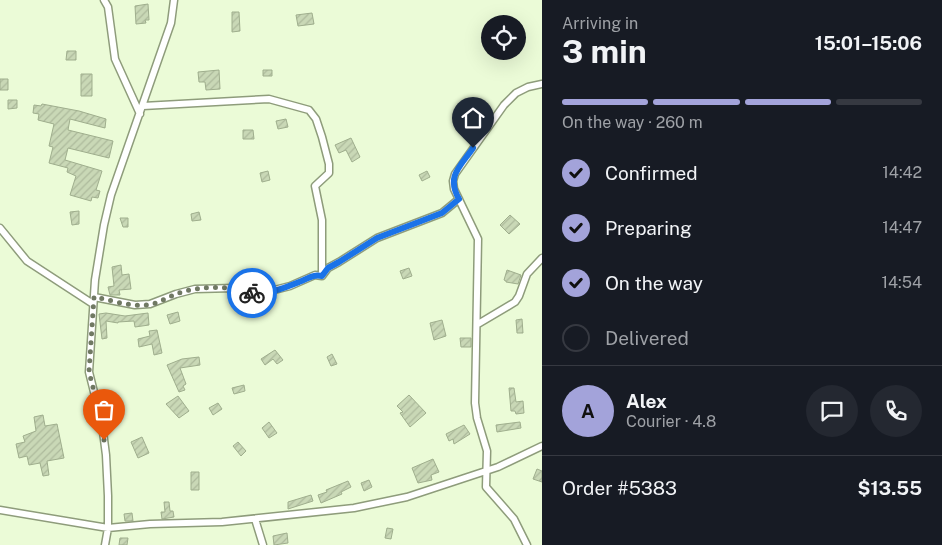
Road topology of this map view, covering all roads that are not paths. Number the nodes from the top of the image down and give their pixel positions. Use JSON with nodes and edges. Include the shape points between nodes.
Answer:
{"nodes":[{"id":1,"x":104,"y":0,"type":"edge"},
{"id":2,"x":174,"y":0,"type":"edge"},
{"id":3,"x":542,"y":84,"type":"edge"},
{"id":4,"x":143,"y":106,"type":"junction"},
{"id":5,"x":140,"y":114,"type":"junction"},
{"id":6,"x":459,"y":199,"type":"junction"},
{"id":7,"x":0,"y":228,"type":"edge"},
{"id":8,"x":542,"y":258,"type":"edge"},
{"id":9,"x":322,"y":276,"type":"junction"},
{"id":10,"x":94,"y":300,"type":"junction"},
{"id":11,"x":478,"y":324,"type":"junction"},
{"id":12,"x":542,"y":446,"type":"edge"},
{"id":13,"x":487,"y":471,"type":"junction"},
{"id":14,"x":0,"y":510,"type":"edge"},
{"id":15,"x":255,"y":519,"type":"junction"},
{"id":16,"x":108,"y":528,"type":"junction"},
{"id":17,"x":105,"y":545,"type":"edge"},
{"id":18,"x":263,"y":545,"type":"edge"},
{"id":19,"x":527,"y":545,"type":"edge"}],
"edges":[{"from":1,"to":5,"type":"street","via":[[108,7],[115,59]]},
{"from":2,"to":4,"type":"street","via":[[171,23]]},
{"from":3,"to":6,"type":"street","via":[[516,93],[496,117],[455,174],[454,190]]},
{"from":4,"to":5,"type":"street"},
{"from":4,"to":9,"type":"street","via":[[269,99],[309,110],[316,119],[329,164],[329,173],[315,186],[322,220]]},
{"from":5,"to":10,"type":"street","via":[[108,202]]},
{"from":6,"to":9,"type":"street","via":[[442,213],[377,238],[328,268]]},
{"from":6,"to":11,"type":"street","via":[[478,240]]},
{"from":7,"to":10,"type":"street","via":[[26,262]]},
{"from":8,"to":11,"type":"street","via":[[527,274],[515,302]]},
{"from":9,"to":10,"type":"street","via":[[314,275],[290,286],[259,294],[235,288],[195,289],[150,304]]},
{"from":10,"to":16,"type":"street","via":[[89,372],[105,448]]},
{"from":11,"to":13,"type":"street","via":[[476,403],[487,451]]},
{"from":12,"to":13,"type":"street"},
{"from":13,"to":15,"type":"street","via":[[407,497],[354,508]]},
{"from":13,"to":19,"type":"street","via":[[486,487],[514,519]]},
{"from":14,"to":16,"type":"street"},
{"from":15,"to":16,"type":"street"},
{"from":15,"to":18,"type":"street"},
{"from":16,"to":17,"type":"street"}]}
